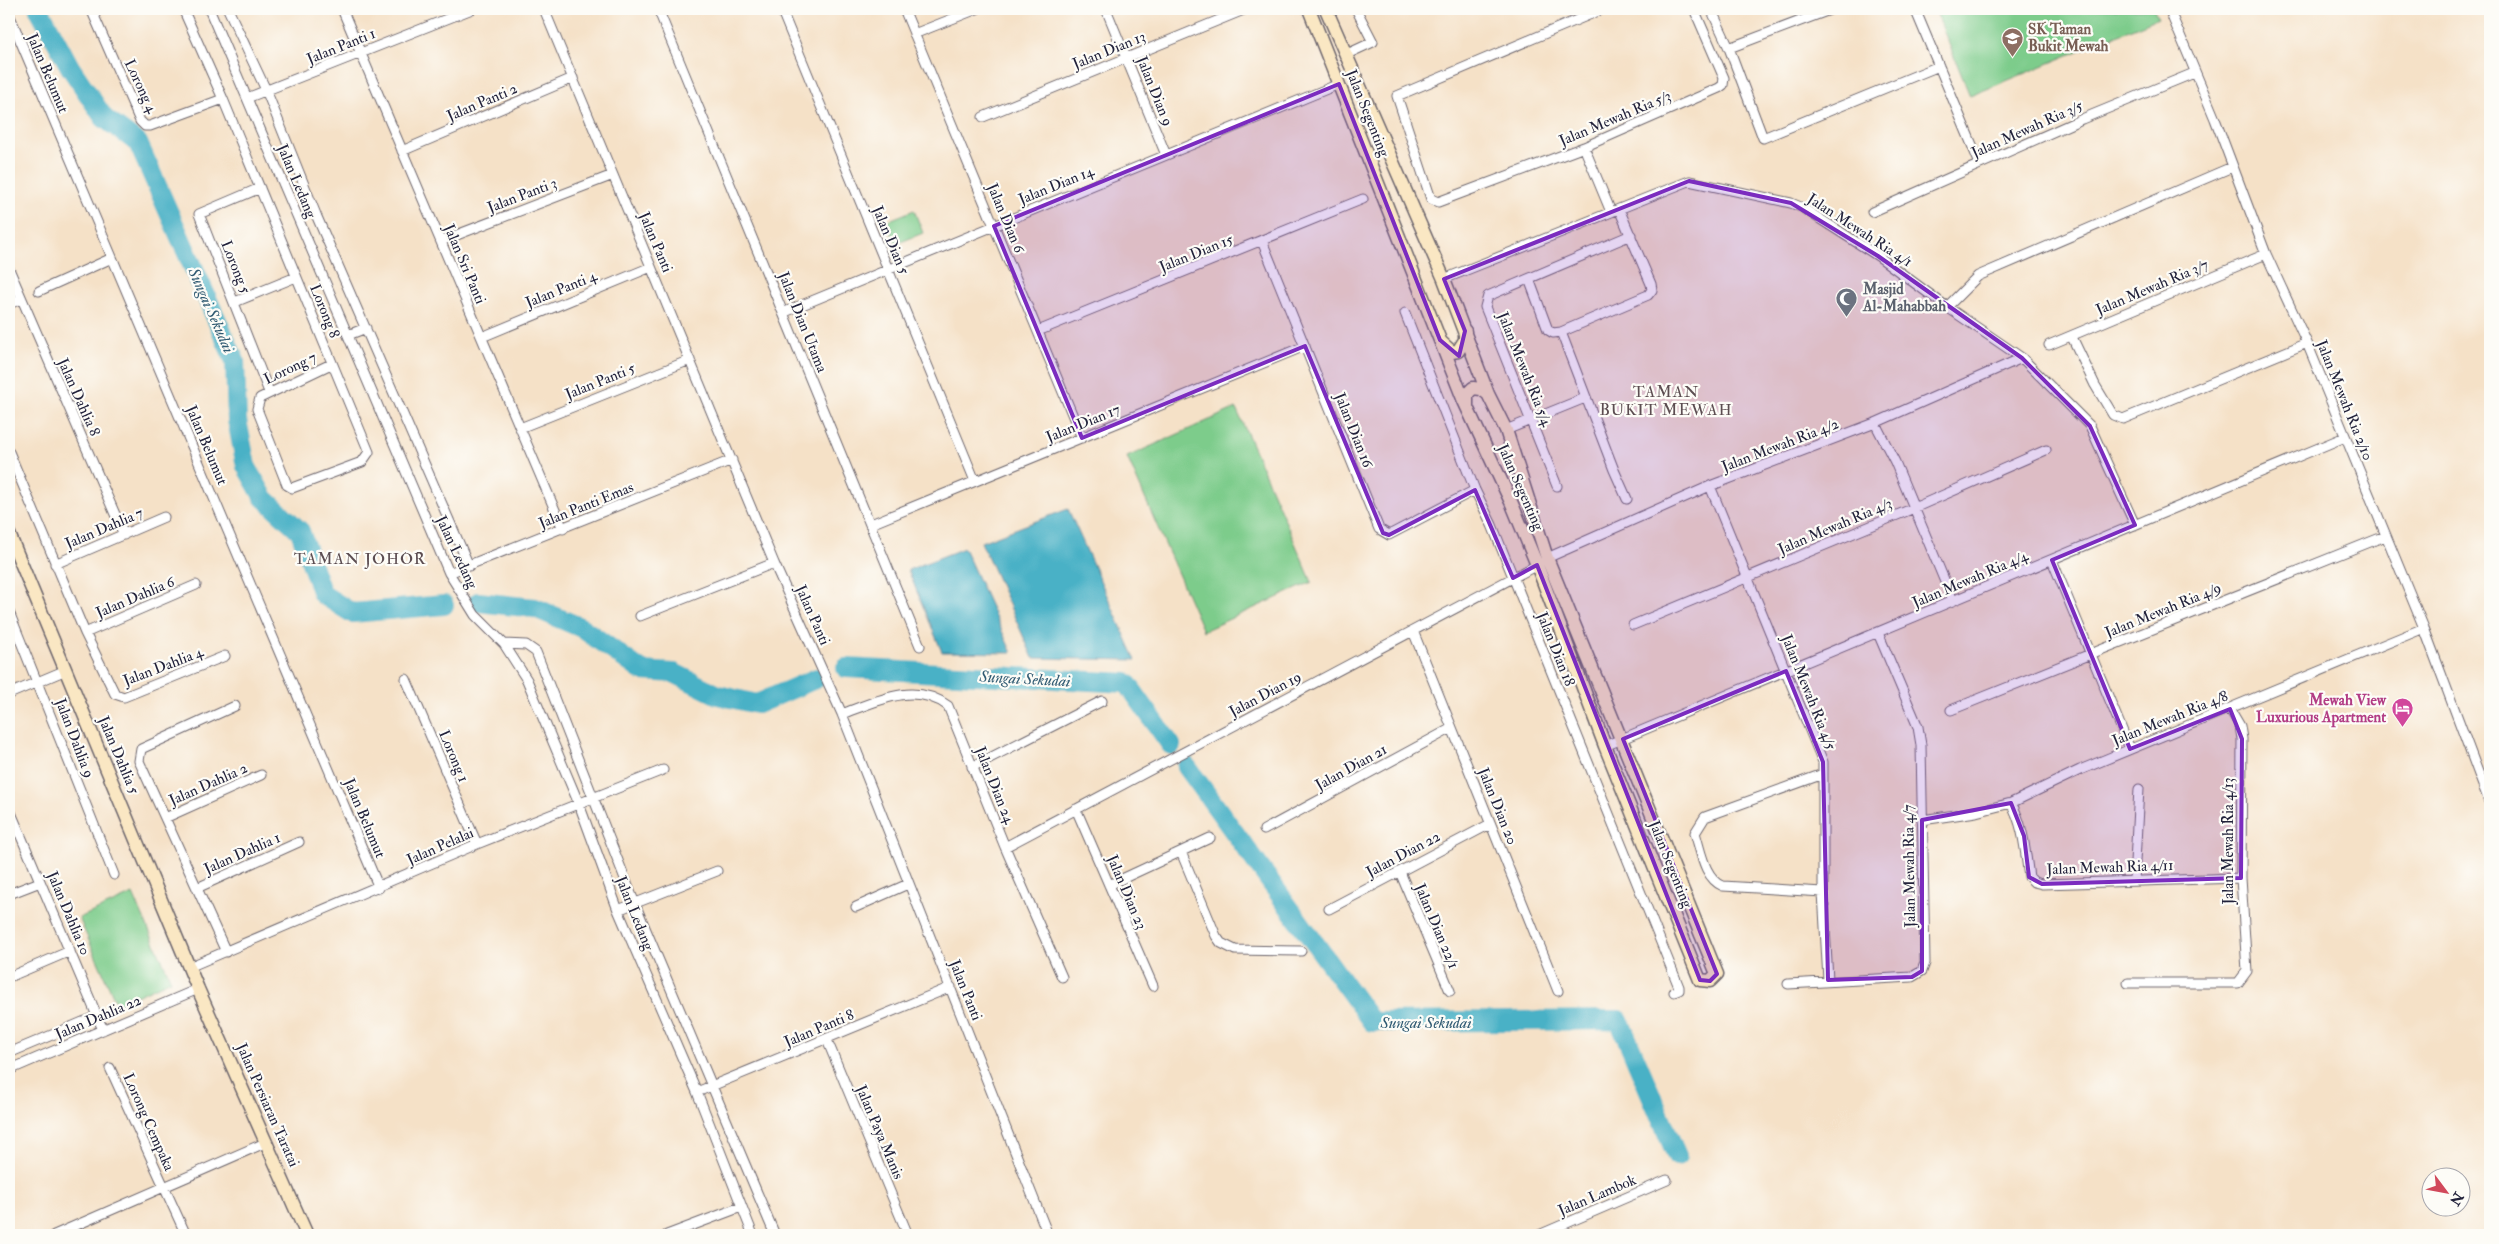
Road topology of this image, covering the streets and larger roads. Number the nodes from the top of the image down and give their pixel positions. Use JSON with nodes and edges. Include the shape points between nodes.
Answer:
{"nodes":[{"id":1,"x":91,"y":9,"type":"edge"},
{"id":2,"x":183,"y":9,"type":"edge"},
{"id":3,"x":209,"y":9,"type":"edge"},
{"id":4,"x":228,"y":9,"type":"edge"},
{"id":5,"x":342,"y":9,"type":"edge"},
{"id":6,"x":472,"y":9,"type":"edge"},
{"id":7,"x":544,"y":9,"type":"edge"},
{"id":8,"x":658,"y":9,"type":"edge"},
{"id":9,"x":781,"y":9,"type":"edge"},
{"id":10,"x":904,"y":9,"type":"edge"},
{"id":11,"x":977,"y":9,"type":"edge"},
{"id":12,"x":1106,"y":9,"type":"edge"},
{"id":13,"x":1246,"y":9,"type":"edge"},
{"id":14,"x":1309,"y":9,"type":"edge"},
{"id":15,"x":1326,"y":9,"type":"edge"},
{"id":16,"x":1356,"y":9,"type":"edge"},
{"id":17,"x":1602,"y":9,"type":"edge"},
{"id":18,"x":1694,"y":9,"type":"edge"},
{"id":19,"x":1711,"y":9,"type":"edge"},
{"id":20,"x":1832,"y":9,"type":"edge"},
{"id":21,"x":1915,"y":9,"type":"edge"},
{"id":22,"x":2169,"y":9,"type":"edge"},
{"id":23,"x":9,"y":14,"type":"edge"},
{"id":24,"x":914,"y":34,"type":"junction"},
{"id":25,"x":1729,"y":48,"type":"junction"},
{"id":26,"x":360,"y":53,"type":"junction"},
{"id":27,"x":1345,"y":55,"type":"junction"},
{"id":28,"x":1126,"y":58,"type":"junction"},
{"id":29,"x":1939,"y":66,"type":"junction"},
{"id":30,"x":2194,"y":73,"type":"junction"},
{"id":31,"x":573,"y":78,"type":"junction"},
{"id":32,"x":1339,"y":84,"type":"junction"},
{"id":33,"x":266,"y":90,"type":"junction"},
{"id":34,"x":247,"y":98,"type":"junction"},
{"id":35,"x":223,"y":99,"type":"junction"},
{"id":36,"x":983,"y":117,"type":"dead end"},
{"id":37,"x":1584,"y":147,"type":"junction"},
{"id":38,"x":402,"y":151,"type":"junction"},
{"id":39,"x":1166,"y":155,"type":"junction"},
{"id":40,"x":1980,"y":164,"type":"junction"},
{"id":41,"x":2232,"y":167,"type":"junction"},
{"id":42,"x":613,"y":175,"type":"junction"},
{"id":43,"x":260,"y":188,"type":"junction"},
{"id":44,"x":1363,"y":199,"type":"dead end"},
{"id":45,"x":1615,"y":211,"type":"junction"},
{"id":46,"x":1872,"y":212,"type":"dead end"},
{"id":47,"x":994,"y":226,"type":"junction"},
{"id":48,"x":1631,"y":235,"type":"junction"},
{"id":49,"x":441,"y":241,"type":"junction"},
{"id":50,"x":1262,"y":241,"type":"junction"},
{"id":51,"x":2266,"y":254,"type":"junction"},
{"id":52,"x":112,"y":258,"type":"junction"},
{"id":53,"x":652,"y":267,"type":"junction"},
{"id":54,"x":9,"y":269,"type":"edge"},
{"id":55,"x":889,"y":269,"type":"junction"},
{"id":56,"x":296,"y":277,"type":"junction"},
{"id":57,"x":1444,"y":279,"type":"junction"},
{"id":58,"x":1529,"y":279,"type":"junction"},
{"id":59,"x":39,"y":291,"type":"dead end"},
{"id":60,"x":21,"y":299,"type":"junction"},
{"id":61,"x":235,"y":302,"type":"junction"},
{"id":62,"x":9,"y":304,"type":"edge"},
{"id":63,"x":1947,"y":307,"type":"junction"},
{"id":64,"x":785,"y":312,"type":"junction"},
{"id":65,"x":1405,"y":313,"type":"dead end"},
{"id":66,"x":366,"y":328,"type":"junction"},
{"id":67,"x":1465,"y":331,"type":"junction"},
{"id":68,"x":1038,"y":332,"type":"junction"},
{"id":69,"x":1561,"y":332,"type":"junction"},
{"id":70,"x":348,"y":335,"type":"junction"},
{"id":71,"x":2072,"y":336,"type":"junction"},
{"id":72,"x":482,"y":337,"type":"junction"},
{"id":73,"x":1440,"y":340,"type":"junction"},
{"id":74,"x":2307,"y":343,"type":"junction"},
{"id":75,"x":2049,"y":345,"type":"dead end"},
{"id":76,"x":1305,"y":346,"type":"junction"},
{"id":77,"x":2022,"y":358,"type":"junction"},
{"id":78,"x":690,"y":360,"type":"junction"},
{"id":79,"x":331,"y":364,"type":"junction"},
{"id":80,"x":269,"y":392,"type":"junction"},
{"id":81,"x":1488,"y":394,"type":"junction"},
{"id":82,"x":260,"y":398,"type":"joint"},
{"id":83,"x":1585,"y":398,"type":"junction"},
{"id":84,"x":1468,"y":409,"type":"junction"},
{"id":85,"x":1530,"y":420,"type":"junction"},
{"id":86,"x":1875,"y":423,"type":"junction"},
{"id":87,"x":520,"y":428,"type":"junction"},
{"id":88,"x":1506,"y":430,"type":"junction"},
{"id":89,"x":2345,"y":437,"type":"junction"},
{"id":90,"x":1082,"y":438,"type":"junction"},
{"id":91,"x":2046,"y":450,"type":"dead end"},
{"id":92,"x":9,"y":452,"type":"edge"},
{"id":93,"x":732,"y":460,"type":"junction"},
{"id":94,"x":975,"y":481,"type":"junction"},
{"id":95,"x":1557,"y":486,"type":"dead end"},
{"id":96,"x":1710,"y":486,"type":"junction"},
{"id":97,"x":1475,"y":490,"type":"junction"},
{"id":98,"x":1627,"y":499,"type":"dead end"},
{"id":99,"x":1914,"y":508,"type":"junction"},
{"id":100,"x":164,"y":517,"type":"dead end"},
{"id":101,"x":871,"y":524,"type":"junction"},
{"id":102,"x":2135,"y":525,"type":"junction"},
{"id":103,"x":563,"y":529,"type":"junction"},
{"id":104,"x":9,"y":534,"type":"edge"},
{"id":105,"x":124,"y":535,"type":"junction"},
{"id":106,"x":2385,"y":536,"type":"junction"},
{"id":107,"x":2052,"y":560,"type":"junction"},
{"id":108,"x":1542,"y":562,"type":"junction"},
{"id":109,"x":774,"y":563,"type":"junction"},
{"id":110,"x":56,"y":564,"type":"junction"},
{"id":111,"x":469,"y":566,"type":"junction"},
{"id":112,"x":450,"y":573,"type":"junction"},
{"id":113,"x":1748,"y":577,"type":"junction"},
{"id":114,"x":1512,"y":578,"type":"junction"},
{"id":115,"x":196,"y":585,"type":"dead end"},
{"id":116,"x":1953,"y":601,"type":"junction"},
{"id":117,"x":9,"y":612,"type":"edge"},
{"id":118,"x":640,"y":616,"type":"dead end"},
{"id":119,"x":1633,"y":625,"type":"dead end"},
{"id":120,"x":2424,"y":628,"type":"junction"},
{"id":121,"x":1413,"y":631,"type":"junction"},
{"id":122,"x":84,"y":633,"type":"junction"},
{"id":123,"x":1878,"y":633,"type":"junction"},
{"id":124,"x":504,"y":644,"type":"junction"},
{"id":125,"x":920,"y":646,"type":"dead end"},
{"id":126,"x":2090,"y":654,"type":"junction"},
{"id":127,"x":225,"y":656,"type":"dead end"},
{"id":128,"x":66,"y":670,"type":"junction"},
{"id":129,"x":1786,"y":671,"type":"junction"},
{"id":130,"x":406,"y":679,"type":"dead end"},
{"id":131,"x":38,"y":682,"type":"junction"},
{"id":132,"x":9,"y":694,"type":"edge"},
{"id":133,"x":1102,"y":701,"type":"dead end"},
{"id":134,"x":235,"y":706,"type":"dead end"},
{"id":135,"x":2230,"y":709,"type":"junction"},
{"id":136,"x":1951,"y":710,"type":"dead end"},
{"id":137,"x":842,"y":714,"type":"junction"},
{"id":138,"x":1452,"y":728,"type":"junction"},
{"id":139,"x":1622,"y":739,"type":"junction"},
{"id":140,"x":1606,"y":746,"type":"junction"},
{"id":141,"x":2130,"y":749,"type":"junction"},
{"id":142,"x":972,"y":767,"type":"junction"},
{"id":143,"x":663,"y":770,"type":"dead end"},
{"id":144,"x":261,"y":774,"type":"dead end"},
{"id":145,"x":1823,"y":774,"type":"junction"},
{"id":146,"x":2138,"y":789,"type":"dead end"},
{"id":147,"x":592,"y":799,"type":"junction"},
{"id":148,"x":2011,"y":803,"type":"junction"},
{"id":149,"x":578,"y":804,"type":"junction"},
{"id":150,"x":2490,"y":804,"type":"edge"},
{"id":151,"x":1076,"y":809,"type":"junction"},
{"id":152,"x":9,"y":811,"type":"edge"},
{"id":153,"x":165,"y":818,"type":"junction"},
{"id":154,"x":1922,"y":820,"type":"junction"},
{"id":155,"x":1490,"y":824,"type":"junction"},
{"id":156,"x":1264,"y":830,"type":"dead end"},
{"id":157,"x":1210,"y":838,"type":"dead end"},
{"id":158,"x":299,"y":842,"type":"dead end"},
{"id":159,"x":477,"y":844,"type":"junction"},
{"id":160,"x":1005,"y":847,"type":"junction"},
{"id":161,"x":1182,"y":852,"type":"junction"},
{"id":162,"x":717,"y":871,"type":"dead end"},
{"id":163,"x":1400,"y":872,"type":"junction"},
{"id":164,"x":114,"y":875,"type":"dead end"},
{"id":165,"x":2241,"y":878,"type":"junction"},
{"id":166,"x":2134,"y":880,"type":"junction"},
{"id":167,"x":40,"y":882,"type":"junction"},
{"id":168,"x":908,"y":884,"type":"junction"},
{"id":169,"x":1110,"y":885,"type":"junction"},
{"id":170,"x":197,"y":888,"type":"junction"},
{"id":171,"x":379,"y":888,"type":"junction"},
{"id":172,"x":1823,"y":892,"type":"junction"},
{"id":173,"x":9,"y":894,"type":"edge"},
{"id":174,"x":635,"y":904,"type":"junction"},
{"id":175,"x":856,"y":907,"type":"dead end"},
{"id":176,"x":1329,"y":909,"type":"dead end"},
{"id":177,"x":618,"y":910,"type":"junction"},
{"id":178,"x":70,"y":951,"type":"junction"},
{"id":179,"x":1301,"y":951,"type":"dead end"},
{"id":180,"x":226,"y":952,"type":"junction"},
{"id":181,"x":190,"y":967,"type":"junction"},
{"id":182,"x":9,"y":977,"type":"edge"},
{"id":183,"x":1062,"y":977,"type":"dead end"},
{"id":184,"x":1828,"y":980,"type":"junction"},
{"id":185,"x":2128,"y":983,"type":"dead end"},
{"id":186,"x":1788,"y":984,"type":"dead end"},
{"id":187,"x":1153,"y":986,"type":"dead end"},
{"id":188,"x":951,"y":987,"type":"junction"},
{"id":189,"x":198,"y":988,"type":"junction"},
{"id":190,"x":1450,"y":991,"type":"dead end"},
{"id":191,"x":1558,"y":992,"type":"dead end"},
{"id":192,"x":1674,"y":992,"type":"dead end"},
{"id":193,"x":97,"y":1016,"type":"junction"},
{"id":194,"x":103,"y":1030,"type":"junction"},
{"id":195,"x":827,"y":1040,"type":"junction"},
{"id":196,"x":9,"y":1052,"type":"edge"},
{"id":197,"x":110,"y":1068,"type":"dead end"},
{"id":198,"x":9,"y":1070,"type":"edge"},
{"id":199,"x":713,"y":1087,"type":"junction"},
{"id":200,"x":697,"y":1092,"type":"junction"},
{"id":201,"x":267,"y":1142,"type":"junction"},
{"id":202,"x":1667,"y":1180,"type":"dead end"},
{"id":203,"x":164,"y":1188,"type":"junction"},
{"id":204,"x":741,"y":1207,"type":"junction"},
{"id":205,"x":54,"y":1235,"type":"edge"},
{"id":206,"x":186,"y":1235,"type":"edge"},
{"id":207,"x":307,"y":1235,"type":"edge"},
{"id":208,"x":667,"y":1235,"type":"edge"},
{"id":209,"x":753,"y":1235,"type":"edge"},
{"id":210,"x":775,"y":1235,"type":"edge"},
{"id":211,"x":908,"y":1235,"type":"edge"},
{"id":212,"x":1048,"y":1235,"type":"edge"},
{"id":213,"x":1539,"y":1235,"type":"edge"}],
"edges":[{"from":1,"to":35,"type":"street","name":"Lorong 4","via":[[145,126]]},
{"from":2,"to":35,"type":"street","name":"Lorong 8"},
{"from":3,"to":34,"type":"street","name":"Jalan Ledang"},
{"from":4,"to":33,"type":"street"},
{"from":5,"to":26,"type":"street","name":"Jalan Sri Panti"},
{"from":6,"to":26,"type":"street","name":"Jalan Panti 1"},
{"from":7,"to":31,"type":"street","name":"Jalan Panti"},
{"from":8,"to":64,"type":"street","name":"Jalan Dian Utama"},
{"from":9,"to":55,"type":"street","name":"Jalan Dian 5"},
{"from":10,"to":24,"type":"street","name":"Jalan Dian 6"},
{"from":11,"to":24,"type":"street"},
{"from":12,"to":28,"type":"street","name":"Jalan Dian 9"},
{"from":13,"to":28,"type":"street","name":"Jalan Dian 13"},
{"from":14,"to":32,"type":"street","name":"Jalan Segenting"},
{"from":15,"to":27,"type":"street","name":"Jalan Segenting"},
{"from":16,"to":27,"type":"street","via":[[1373,42]]},
{"from":17,"to":37,"type":"street","name":"Jalan Mewah Ria 5/3","via":[[1397,96],[1431,199],[1438,202]]},
{"from":18,"to":37,"type":"street","name":"Jalan Mewah Ria 5/3","via":[[1724,78],[1723,85]]},
{"from":19,"to":25,"type":"street"},
{"from":20,"to":25,"type":"street"},
{"from":21,"to":29,"type":"street"},
{"from":22,"to":30,"type":"street","name":"Jalan Mewah Ria 2/10"},
{"from":23,"to":52,"type":"street","name":"Jalan Belumut"},
{"from":24,"to":47,"type":"street","name":"Jalan Dian 6"},
{"from":25,"to":29,"type":"street","via":[[1763,138]]},
{"from":26,"to":33,"type":"street","name":"Jalan Panti 1"},
{"from":26,"to":38,"type":"street","name":"Jalan Sri Panti"},
{"from":27,"to":57,"type":"street","name":"Jalan Segenting"},
{"from":28,"to":36,"type":"street","name":"Jalan Dian 13"},
{"from":28,"to":39,"type":"street","name":"Jalan Dian 9"},
{"from":29,"to":40,"type":"street"},
{"from":30,"to":40,"type":"street","name":"Jalan Mewah Ria 3/5"},
{"from":30,"to":41,"type":"street","name":"Jalan Mewah Ria 2/10"},
{"from":31,"to":38,"type":"street","name":"Jalan Panti 2"},
{"from":31,"to":42,"type":"street","name":"Jalan Panti"},
{"from":32,"to":39,"type":"street","name":"Jalan Dian 14"},
{"from":32,"to":73,"type":"street","name":"Jalan Segenting"},
{"from":33,"to":34,"type":"street","name":"Jalan Panti 1"},
{"from":33,"to":66,"type":"street"},
{"from":34,"to":70,"type":"street","name":"Jalan Ledang"},
{"from":35,"to":43,"type":"street","name":"Lorong 8"},
{"from":37,"to":45,"type":"street"},
{"from":38,"to":49,"type":"street","name":"Jalan Sri Panti"},
{"from":39,"to":47,"type":"street","name":"Jalan Dian 14"},
{"from":40,"to":46,"type":"street","name":"Jalan Mewah Ria 3/5"},
{"from":41,"to":51,"type":"street","name":"Jalan Mewah Ria 2/10"},
{"from":41,"to":63,"type":"street","via":[[1978,276]]},
{"from":42,"to":49,"type":"street","name":"Jalan Panti 3"},
{"from":42,"to":53,"type":"street","name":"Jalan Panti"},
{"from":43,"to":56,"type":"street","name":"Lorong 8"},
{"from":43,"to":61,"type":"street","name":"Lorong 5","via":[[199,214]]},
{"from":44,"to":50,"type":"street","name":"Jalan Dian 15"},
{"from":45,"to":48,"type":"street"},
{"from":45,"to":57,"type":"street","name":"Jalan Mewah Ria 4/1"},
{"from":45,"to":63,"type":"street","name":"Jalan Mewah Ria 4/1","via":[[1689,181],[1791,203],[1878,256]]},
{"from":47,"to":55,"type":"street","name":"Jalan Dian 14"},
{"from":47,"to":68,"type":"street","name":"Jalan Dian 6"},
{"from":48,"to":58,"type":"street","name":"Jalan Mewah Ria 5/4"},
{"from":48,"to":69,"type":"street","via":[[1652,290],[1648,295]]},
{"from":49,"to":72,"type":"street","name":"Jalan Sri Panti"},
{"from":50,"to":68,"type":"street","name":"Jalan Dian 15"},
{"from":50,"to":76,"type":"street","name":"Jalan Dian 16"},
{"from":51,"to":71,"type":"street","name":"Jalan Mewah Ria 3/7"},
{"from":51,"to":74,"type":"street","name":"Jalan Mewah Ria 2/10"},
{"from":52,"to":59,"type":"street"},
{"from":52,"to":171,"type":"street","name":"Jalan Belumut"},
{"from":53,"to":72,"type":"street","name":"Jalan Panti 4"},
{"from":53,"to":78,"type":"street","name":"Jalan Panti"},
{"from":54,"to":60,"type":"street","name":"Jalan Dahlia 8"},
{"from":55,"to":64,"type":"street","name":"Jalan Dian 14"},
{"from":55,"to":94,"type":"street","name":"Jalan Dian 5"},
{"from":56,"to":61,"type":"street"},
{"from":56,"to":79,"type":"street","name":"Lorong 8"},
{"from":57,"to":67,"type":"street","name":"Jalan Segenting"},
{"from":58,"to":69,"type":"street","via":[[1548,330]]},
{"from":58,"to":85,"type":"street","name":"Jalan Mewah Ria 5/4","via":[[1488,296],[1485,307]]},
{"from":60,"to":62,"type":"street"},
{"from":60,"to":105,"type":"street","name":"Jalan Dahlia 8"},
{"from":61,"to":80,"type":"street","name":"Lorong 5"},
{"from":63,"to":77,"type":"street","name":"Jalan Mewah Ria 4/1"},
{"from":64,"to":101,"type":"street","name":"Jalan Dian Utama"},
{"from":65,"to":97,"type":"street","name":"Jalan Dian 18"},
{"from":66,"to":70,"type":"street"},
{"from":66,"to":111,"type":"street"},
{"from":67,"to":73,"type":"street","via":[[1465,340],[1458,351],[1452,352]]},
{"from":67,"to":81,"type":"street","name":"Jalan Segenting"},
{"from":68,"to":90,"type":"street","name":"Jalan Dian 6"},
{"from":69,"to":83,"type":"street"},
{"from":70,"to":112,"type":"street","name":"Jalan Ledang"},
{"from":71,"to":74,"type":"street","via":[[2113,415],[2124,419]]},
{"from":71,"to":75,"type":"street","name":"Jalan Mewah Ria 3/7"},
{"from":72,"to":87,"type":"street","name":"Jalan Sri Panti"},
{"from":73,"to":84,"type":"street","name":"Jalan Segenting"},
{"from":74,"to":89,"type":"street","name":"Jalan Mewah Ria 2/10"},
{"from":76,"to":90,"type":"street","name":"Jalan Dian 17"},
{"from":76,"to":97,"type":"street","name":"Jalan Dian 16","via":[[1383,533],[1389,535]]},
{"from":77,"to":86,"type":"street","name":"Jalan Mewah Ria 4/2"},
{"from":77,"to":102,"type":"street","name":"Jalan Mewah Ria 4/1","via":[[2090,426]]},
{"from":78,"to":87,"type":"street","name":"Jalan Panti 5"},
{"from":78,"to":93,"type":"street","name":"Jalan Panti"},
{"from":79,"to":80,"type":"street","name":"Lorong 7"},
{"from":79,"to":82,"type":"street","name":"Lorong 8","via":[[369,452],[362,462],[297,488],[289,487],[257,409]]},
{"from":80,"to":82,"type":"street","name":"Lorong 7"},
{"from":81,"to":84,"type":"street","via":[[1474,388],[1467,394]]},
{"from":81,"to":88,"type":"street","name":"Jalan Segenting"},
{"from":83,"to":85,"type":"street"},
{"from":83,"to":98,"type":"street"},
{"from":84,"to":108,"type":"street","name":"Jalan Segenting"},
{"from":85,"to":88,"type":"street"},
{"from":85,"to":95,"type":"street","name":"Jalan Mewah Ria 5/4"},
{"from":86,"to":96,"type":"street","name":"Jalan Mewah Ria 4/2"},
{"from":86,"to":99,"type":"street"},
{"from":87,"to":103,"type":"street","name":"Jalan Sri Panti"},
{"from":88,"to":108,"type":"street","name":"Jalan Segenting"},
{"from":89,"to":102,"type":"street","name":"Jalan Mewah Ria 4/4"},
{"from":89,"to":106,"type":"street","name":"Jalan Mewah Ria 2/10"},
{"from":90,"to":94,"type":"street","name":"Jalan Dian 17"},
{"from":91,"to":99,"type":"street","name":"Jalan Mewah Ria 4/3"},
{"from":92,"to":110,"type":"street"},
{"from":93,"to":103,"type":"street","name":"Jalan Panti Emas"},
{"from":93,"to":109,"type":"street","name":"Jalan Panti"},
{"from":94,"to":101,"type":"street","name":"Jalan Dian 17"},
{"from":96,"to":108,"type":"street","name":"Jalan Mewah Ria 4/2"},
{"from":96,"to":113,"type":"street","name":"Jalan Mewah Ria 4/5"},
{"from":97,"to":114,"type":"street","name":"Jalan Dian 18"},
{"from":99,"to":113,"type":"street","name":"Jalan Mewah Ria 4/3"},
{"from":99,"to":116,"type":"street"},
{"from":100,"to":105,"type":"street","name":"Jalan Dahlia 7"},
{"from":101,"to":125,"type":"street","name":"Jalan Dian Utama"},
{"from":102,"to":107,"type":"street","name":"Jalan Mewah Ria 4/4"},
{"from":103,"to":111,"type":"street","name":"Jalan Panti Emas"},
{"from":104,"to":128,"type":"street","name":"Jalan Dahlia 5"},
{"from":105,"to":110,"type":"street","name":"Jalan Dahlia 7"},
{"from":106,"to":120,"type":"street","name":"Jalan Mewah Ria 2/10"},
{"from":106,"to":126,"type":"street","name":"Jalan Mewah Ria 4/9"},
{"from":107,"to":116,"type":"street","name":"Jalan Mewah Ria 4/4"},
{"from":107,"to":126,"type":"street"},
{"from":108,"to":114,"type":"street","name":"Jalan Dian 19"},
{"from":108,"to":139,"type":"street","name":"Jalan Segenting"},
{"from":108,"to":140,"type":"street","name":"Jalan Segenting"},
{"from":109,"to":118,"type":"street"},
{"from":109,"to":137,"type":"street","name":"Jalan Panti"},
{"from":110,"to":122,"type":"street"},
{"from":111,"to":112,"type":"street","name":"Jalan Panti Emas"},
{"from":112,"to":124,"type":"street","name":"Jalan Ledang","via":[[475,615]]},
{"from":113,"to":119,"type":"street","name":"Jalan Mewah Ria 4/3"},
{"from":113,"to":129,"type":"street","name":"Jalan Mewah Ria 4/5"},
{"from":114,"to":121,"type":"street","name":"Jalan Dian 19"},
{"from":114,"to":192,"type":"street","name":"Jalan Dian 18","via":[[1679,987]]},
{"from":115,"to":122,"type":"street","name":"Jalan Dahlia 6"},
{"from":116,"to":123,"type":"street","name":"Jalan Mewah Ria 4/4"},
{"from":117,"to":131,"type":"street","name":"Jalan Dahlia 9"},
{"from":120,"to":135,"type":"street","name":"Jalan Mewah Ria 4/8"},
{"from":120,"to":150,"type":"street","name":"Jalan Mewah Ria 2/10"},
{"from":121,"to":138,"type":"street","name":"Jalan Dian 20"},
{"from":121,"to":151,"type":"street","name":"Jalan Dian 19"},
{"from":122,"to":127,"type":"street","name":"Jalan Dahlia 4","via":[[112,690],[124,697]]},
{"from":123,"to":129,"type":"street","name":"Jalan Mewah Ria 4/4"},
{"from":123,"to":154,"type":"street","name":"Jalan Mewah Ria 4/7","via":[[1918,727]]},
{"from":124,"to":147,"type":"street","via":[[526,645],[536,652]]},
{"from":124,"to":149,"type":"street","name":"Jalan Ledang","via":[[527,680]]},
{"from":126,"to":136,"type":"street","name":"Jalan Mewah Ria 4/9"},
{"from":126,"to":141,"type":"street"},
{"from":128,"to":131,"type":"street"},
{"from":128,"to":181,"type":"street","name":"Jalan Dahlia 5"},
{"from":129,"to":139,"type":"street","name":"Jalan Mewah Ria 4/4"},
{"from":129,"to":145,"type":"street","name":"Jalan Mewah Ria 4/5","via":[[1820,755]]},
{"from":130,"to":159,"type":"street","name":"Lorong 1"},
{"from":131,"to":132,"type":"street"},
{"from":131,"to":164,"type":"street","name":"Jalan Dahlia 9"},
{"from":133,"to":142,"type":"street"},
{"from":134,"to":153,"type":"street","via":[[141,749],[139,761]]},
{"from":135,"to":141,"type":"street","name":"Jalan Mewah Ria 4/8"},
{"from":135,"to":165,"type":"street","name":"Jalan Mewah Ria 4/13","via":[[2240,726],[2242,739]]},
{"from":137,"to":142,"type":"street","name":"Jalan Dian 24","via":[[896,694],[939,699],[948,706]]},
{"from":137,"to":168,"type":"street","name":"Jalan Panti"},
{"from":138,"to":155,"type":"street","name":"Jalan Dian 20"},
{"from":138,"to":156,"type":"street","name":"Jalan Dian 21"},
{"from":139,"to":140,"type":"street","name":"Jalan Mewah Ria 4/4"},
{"from":139,"to":140,"type":"street","name":"Jalan Segenting","via":[[1717,974],[1710,981],[1700,980]]},
{"from":141,"to":148,"type":"street","name":"Jalan Mewah Ria 4/8"},
{"from":142,"to":160,"type":"street","name":"Jalan Dian 24"},
{"from":143,"to":147,"type":"street","name":"Jalan Pelalai"},
{"from":144,"to":153,"type":"street","name":"Jalan Dahlia 2"},
{"from":145,"to":172,"type":"street","name":"Jalan Mewah Ria 4/5"},
{"from":145,"to":172,"type":"street","via":[[1705,818],[1695,833],[1709,877],[1715,883]]},
{"from":146,"to":166,"type":"street"},
{"from":147,"to":149,"type":"street","name":"Jalan Pelalai"},
{"from":147,"to":174,"type":"street"},
{"from":148,"to":154,"type":"street","name":"Jalan Mewah Ria 4/8"},
{"from":148,"to":166,"type":"street","name":"Jalan Mewah Ria 4/11","via":[[2018,814],[2029,877],[2034,882]]},
{"from":149,"to":159,"type":"street","name":"Jalan Pelalai"},
{"from":149,"to":177,"type":"street","name":"Jalan Ledang"},
{"from":151,"to":160,"type":"street","name":"Jalan Dian 19"},
{"from":151,"to":169,"type":"street","name":"Jalan Dian 23"},
{"from":152,"to":167,"type":"street","name":"Jalan Dahlia 10"},
{"from":153,"to":170,"type":"street"},
{"from":154,"to":184,"type":"street","name":"Jalan Mewah Ria 4/7","via":[[1925,963],[1922,971],[1912,977]]},
{"from":155,"to":163,"type":"street","name":"Jalan Dian 22"},
{"from":155,"to":191,"type":"street","name":"Jalan Dian 20"},
{"from":157,"to":161,"type":"street"},
{"from":158,"to":170,"type":"street","name":"Jalan Dahlia 1"},
{"from":159,"to":171,"type":"street","name":"Jalan Pelalai"},
{"from":160,"to":183,"type":"street","name":"Jalan Dian 24"},
{"from":161,"to":169,"type":"street"},
{"from":161,"to":179,"type":"street","via":[[1221,943],[1235,950]]},
{"from":162,"to":174,"type":"street"},
{"from":163,"to":176,"type":"street","name":"Jalan Dian 22"},
{"from":163,"to":190,"type":"street","name":"Jalan Dian 22/1"},
{"from":165,"to":166,"type":"street","name":"Jalan Mewah Ria 4/11"},
{"from":165,"to":185,"type":"street","name":"Jalan Mewah Ria 4/13","via":[[2247,971],[2238,983]]},
{"from":167,"to":173,"type":"street"},
{"from":167,"to":178,"type":"street","name":"Jalan Dahlia 10"},
{"from":168,"to":175,"type":"street"},
{"from":168,"to":188,"type":"street","name":"Jalan Panti"},
{"from":169,"to":187,"type":"street","name":"Jalan Dian 23"},
{"from":170,"to":180,"type":"street"},
{"from":171,"to":180,"type":"street","name":"Jalan Pelalai"},
{"from":172,"to":184,"type":"street","name":"Jalan Mewah Ria 4/5"},
{"from":174,"to":177,"type":"street"},
{"from":174,"to":199,"type":"street"},
{"from":177,"to":200,"type":"street","name":"Jalan Ledang"},
{"from":178,"to":182,"type":"street"},
{"from":178,"to":193,"type":"street","name":"Jalan Dahlia 10"},
{"from":180,"to":181,"type":"street","name":"Jalan Pelalai"},
{"from":181,"to":189,"type":"street","name":"Jalan Dahlia 5"},
{"from":184,"to":186,"type":"street","name":"Jalan Mewah Ria 4/7"},
{"from":188,"to":195,"type":"street","name":"Jalan Panti 8"},
{"from":188,"to":212,"type":"street","name":"Jalan Panti"},
{"from":189,"to":194,"type":"street","name":"Jalan Dahlia 22"},
{"from":189,"to":201,"type":"street","name":"Jalan Persiaran Taratai"},
{"from":193,"to":194,"type":"street","name":"Jalan Dahlia 10"},
{"from":193,"to":196,"type":"street"},
{"from":194,"to":198,"type":"street","name":"Jalan Dahlia 22"},
{"from":195,"to":199,"type":"street","name":"Jalan Panti 8"},
{"from":195,"to":211,"type":"street","name":"Jalan Paya Manis"},
{"from":197,"to":203,"type":"street","name":"Lorong Cempaka"},
{"from":199,"to":200,"type":"street","name":"Jalan Panti 8"},
{"from":199,"to":210,"type":"street"},
{"from":200,"to":204,"type":"street","name":"Jalan Ledang"},
{"from":201,"to":203,"type":"street","name":"Lorong Cempaka"},
{"from":201,"to":207,"type":"street","name":"Jalan Persiaran Taratai"},
{"from":202,"to":213,"type":"street","name":"Jalan Lambok"},
{"from":203,"to":205,"type":"street","name":"Lorong Cempaka"},
{"from":203,"to":206,"type":"street"},
{"from":204,"to":208,"type":"street"},
{"from":204,"to":209,"type":"street","name":"Jalan Ledang"}]}
